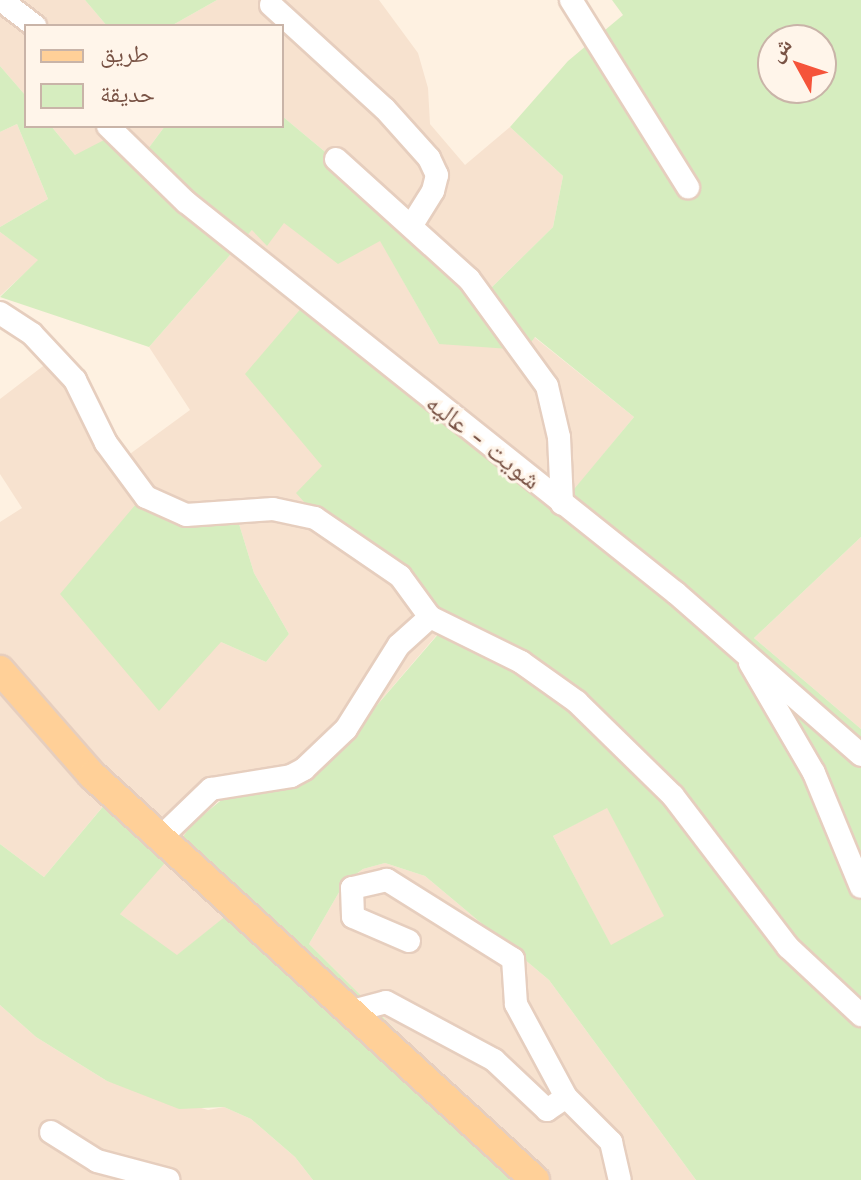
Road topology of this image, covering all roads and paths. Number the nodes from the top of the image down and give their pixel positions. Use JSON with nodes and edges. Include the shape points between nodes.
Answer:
{"nodes":[{"id":1,"x":1,"y":0,"type":"edge"},
{"id":2,"x":571,"y":0,"type":"edge"},
{"id":3,"x":271,"y":5,"type":"dead end"},
{"id":4,"x":32,"y":24,"type":"edge"},
{"id":5,"x":110,"y":128,"type":"edge"},
{"id":6,"x":336,"y":159,"type":"dead end"},
{"id":7,"x":688,"y":187,"type":"dead end"},
{"id":8,"x":412,"y":224,"type":"junction"},
{"id":9,"x":0,"y":313,"type":"edge"},
{"id":10,"x":562,"y":504,"type":"junction"},
{"id":11,"x":430,"y":617,"type":"junction"},
{"id":12,"x":744,"y":651,"type":"junction"},
{"id":13,"x":0,"y":670,"type":"edge"},
{"id":14,"x":861,"y":755,"type":"edge"},
{"id":15,"x":160,"y":838,"type":"junction"},
{"id":16,"x":861,"y":887,"type":"edge"},
{"id":17,"x":409,"y":941,"type":"dead end"},
{"id":18,"x":349,"y":1012,"type":"junction"},
{"id":19,"x":861,"y":1015,"type":"edge"},
{"id":20,"x":566,"y":1097,"type":"junction"},
{"id":21,"x":51,"y":1132,"type":"dead end"},
{"id":22,"x":169,"y":1180,"type":"edge"},
{"id":23,"x":535,"y":1180,"type":"edge"},
{"id":24,"x":620,"y":1180,"type":"edge"}],
"edges":[{"from":1,"to":4,"type":"street"},
{"from":2,"to":7,"type":"street"},
{"from":3,"to":8,"type":"street","via":[[385,109],[429,158],[437,175],[433,191]]},
{"from":5,"to":10,"type":"street","name":"شويت - عاليه","via":[[186,202]]},
{"from":6,"to":8,"type":"street"},
{"from":8,"to":10,"type":"street","via":[[469,279],[547,386],[559,437]]},
{"from":9,"to":11,"type":"street","via":[[32,334],[75,380],[106,443],[146,497],[186,515],[273,509],[315,518],[400,576]]},
{"from":10,"to":12,"type":"street","name":"شويت - عاليه"},
{"from":11,"to":15,"type":"street","via":[[411,629],[346,729],[315,760],[291,776],[211,789]]},
{"from":11,"to":19,"type":"street","via":[[521,662],[587,712],[712,841],[788,947]]},
{"from":12,"to":14,"type":"street","name":"شويت - عاليه"},
{"from":12,"to":16,"type":"street","via":[[814,773]]},
{"from":13,"to":15,"type":"main road","via":[[43,724]]},
{"from":15,"to":18,"type":"main road"},
{"from":17,"to":20,"type":"street","via":[[353,917],[352,888],[387,880],[513,959],[516,1004]]},
{"from":18,"to":20,"type":"street","via":[[386,1002],[494,1060],[547,1110]]},
{"from":18,"to":23,"type":"main road"},
{"from":20,"to":24,"type":"street","via":[[611,1142]]},
{"from":21,"to":22,"type":"street","via":[[97,1161]]}]}
